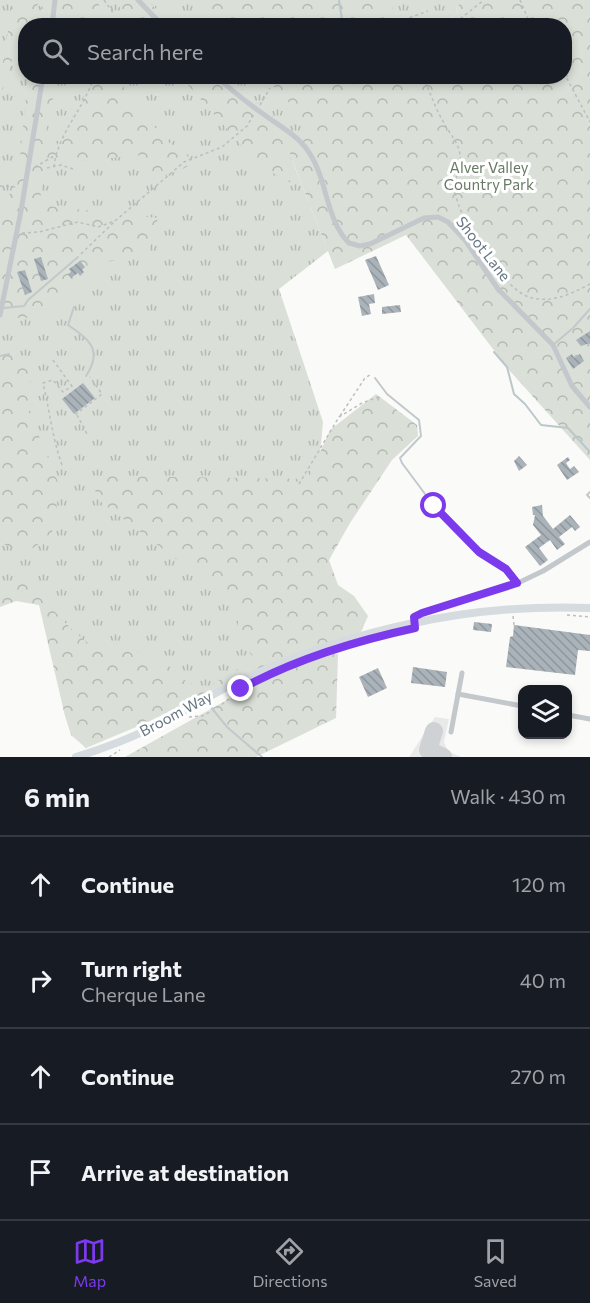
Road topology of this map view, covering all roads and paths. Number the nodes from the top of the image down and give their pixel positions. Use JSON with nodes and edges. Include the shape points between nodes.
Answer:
{"nodes":[{"id":1,"x":55,"y":0,"type":"edge"},
{"id":2,"x":104,"y":0,"type":"edge"},
{"id":3,"x":138,"y":0,"type":"edge"},
{"id":4,"x":484,"y":0,"type":"edge"},
{"id":5,"x":520,"y":0,"type":"edge"},
{"id":6,"x":428,"y":11,"type":"dead end"},
{"id":7,"x":114,"y":14,"type":"dead end"},
{"id":8,"x":53,"y":18,"type":"edge"},
{"id":9,"x":155,"y":18,"type":"edge"},
{"id":10,"x":409,"y":18,"type":"edge"},
{"id":11,"x":461,"y":18,"type":"edge"},
{"id":12,"x":528,"y":18,"type":"edge"},
{"id":13,"x":43,"y":84,"type":"edge"},
{"id":14,"x":91,"y":84,"type":"edge"},
{"id":15,"x":226,"y":84,"type":"edge"},
{"id":16,"x":426,"y":84,"type":"edge"},
{"id":17,"x":570,"y":84,"type":"edge"},
{"id":18,"x":270,"y":88,"type":"dead end"},
{"id":19,"x":257,"y":110,"type":"junction"},
{"id":20,"x":590,"y":122,"type":"edge"},
{"id":21,"x":55,"y":156,"type":"junction"},
{"id":22,"x":54,"y":167,"type":"junction"},
{"id":23,"x":47,"y":168,"type":"dead end"},
{"id":24,"x":33,"y":170,"type":"dead end"},
{"id":25,"x":76,"y":170,"type":"dead end"},
{"id":26,"x":0,"y":186,"type":"edge"},
{"id":27,"x":25,"y":187,"type":"junction"},
{"id":28,"x":115,"y":221,"type":"junction"},
{"id":29,"x":16,"y":233,"type":"junction"},
{"id":30,"x":78,"y":257,"type":"joint"},
{"id":31,"x":590,"y":284,"type":"edge"},
{"id":32,"x":74,"y":307,"type":"dead end"},
{"id":33,"x":590,"y":309,"type":"edge"},
{"id":34,"x":0,"y":312,"type":"edge"},
{"id":35,"x":553,"y":345,"type":"junction"},
{"id":36,"x":9,"y":354,"type":"dead end"},
{"id":37,"x":0,"y":356,"type":"edge"},
{"id":38,"x":53,"y":360,"type":"dead end"},
{"id":39,"x":87,"y":375,"type":"joint"},
{"id":40,"x":375,"y":378,"type":"joint"},
{"id":41,"x":72,"y":386,"type":"junction"},
{"id":42,"x":74,"y":389,"type":"dead end"},
{"id":43,"x":388,"y":395,"type":"junction"},
{"id":44,"x":590,"y":407,"type":"edge"},
{"id":45,"x":339,"y":417,"type":"junction"},
{"id":46,"x":87,"y":434,"type":"dead end"},
{"id":47,"x":62,"y":465,"type":"dead end"},
{"id":48,"x":299,"y":484,"type":"dead end"},
{"id":49,"x":590,"y":492,"type":"edge"},
{"id":50,"x":590,"y":498,"type":"edge"},
{"id":51,"x":590,"y":542,"type":"edge"},
{"id":52,"x":517,"y":583,"type":"junction"},
{"id":53,"x":480,"y":595,"type":"joint"},
{"id":54,"x":589,"y":608,"type":"edge"},
{"id":55,"x":513,"y":615,"type":"dead end"},
{"id":56,"x":566,"y":615,"type":"dead end"},
{"id":57,"x":590,"y":618,"type":"edge"},
{"id":58,"x":414,"y":623,"type":"junction"},
{"id":59,"x":514,"y":625,"type":"dead end"},
{"id":60,"x":462,"y":673,"type":"dead end"},
{"id":61,"x":249,"y":685,"type":"dead end"},
{"id":62,"x":458,"y":694,"type":"junction"},
{"id":63,"x":205,"y":698,"type":"junction"},
{"id":64,"x":518,"y":705,"type":"edge"},
{"id":65,"x":213,"y":710,"type":"junction"},
{"id":66,"x":572,"y":716,"type":"edge"},
{"id":67,"x":187,"y":717,"type":"dead end"},
{"id":68,"x":590,"y":719,"type":"edge"},
{"id":69,"x":451,"y":732,"type":"dead end"},
{"id":70,"x":122,"y":748,"type":"dead end"},
{"id":71,"x":110,"y":756,"type":"edge"},
{"id":72,"x":76,"y":757,"type":"edge"},
{"id":73,"x":262,"y":757,"type":"edge"}],
"edges":[{"from":1,"to":8,"type":"street"},
{"from":2,"to":7,"type":"path"},
{"from":3,"to":9,"type":"street"},
{"from":4,"to":11,"type":"path"},
{"from":5,"to":12,"type":"path"},
{"from":6,"to":10,"type":"path"},
{"from":13,"to":27,"type":"street"},
{"from":14,"to":21,"type":"path"},
{"from":15,"to":19,"type":"street","name":"Shoot Lane"},
{"from":16,"to":31,"type":"path","via":[[460,154],[454,190],[481,250],[510,284],[527,297],[548,300]]},
{"from":17,"to":20,"type":"path"},
{"from":18,"to":19,"type":"path"},
{"from":19,"to":28,"type":"path","via":[[247,126],[222,147],[184,162]]},
{"from":19,"to":35,"type":"street","name":"Shoot Lane","via":[[308,150],[335,221],[349,243],[365,246],[423,218],[443,219],[465,240],[498,289]]},
{"from":21,"to":22,"type":"path"},
{"from":21,"to":24,"type":"path"},
{"from":22,"to":23,"type":"path"},
{"from":22,"to":25,"type":"path"},
{"from":26,"to":27,"type":"path"},
{"from":27,"to":29,"type":"street"},
{"from":28,"to":29,"type":"path","via":[[98,228],[78,222],[39,232]]},
{"from":28,"to":30,"type":"path"},
{"from":29,"to":34,"type":"street"},
{"from":30,"to":34,"type":"lane","via":[[24,306]]},
{"from":32,"to":39,"type":"lane","via":[[68,326],[86,338],[93,351]]},
{"from":33,"to":35,"type":"lane"},
{"from":35,"to":44,"type":"street","name":"Shoot Lane","via":[[572,386]]},
{"from":36,"to":37,"type":"lane"},
{"from":38,"to":41,"type":"path"},
{"from":39,"to":46,"type":"path","via":[[102,394],[76,413]]},
{"from":40,"to":43,"type":"lane"},
{"from":40,"to":45,"type":"path","via":[[365,378]]},
{"from":41,"to":42,"type":"path"},
{"from":41,"to":47,"type":"path","via":[[63,392],[53,380],[44,383],[51,431]]},
{"from":43,"to":45,"type":"path","via":[[362,403]]},
{"from":43,"to":52,"type":"lane","via":[[419,420],[422,430],[419,440],[400,458],[402,463],[434,506]]},
{"from":45,"to":48,"type":"path"},
{"from":49,"to":50,"type":"lane"},
{"from":51,"to":52,"type":"street"},
{"from":52,"to":53,"type":"street"},
{"from":53,"to":58,"type":"path","via":[[422,613],[414,617]]},
{"from":54,"to":58,"type":"main road","name":"Broom Way","via":[[468,613]]},
{"from":55,"to":59,"type":"path"},
{"from":56,"to":57,"type":"path"},
{"from":58,"to":63,"type":"main road","name":"Broom Way","via":[[320,648]]},
{"from":60,"to":62,"type":"street"},
{"from":61,"to":65,"type":"path"},
{"from":62,"to":64,"type":"street"},
{"from":62,"to":69,"type":"street"},
{"from":63,"to":65,"type":"lane"},
{"from":63,"to":72,"type":"main road","name":"Broom Way","via":[[141,733]]},
{"from":65,"to":67,"type":"path"},
{"from":65,"to":73,"type":"lane"},
{"from":66,"to":68,"type":"street"},
{"from":70,"to":71,"type":"path"}]}
